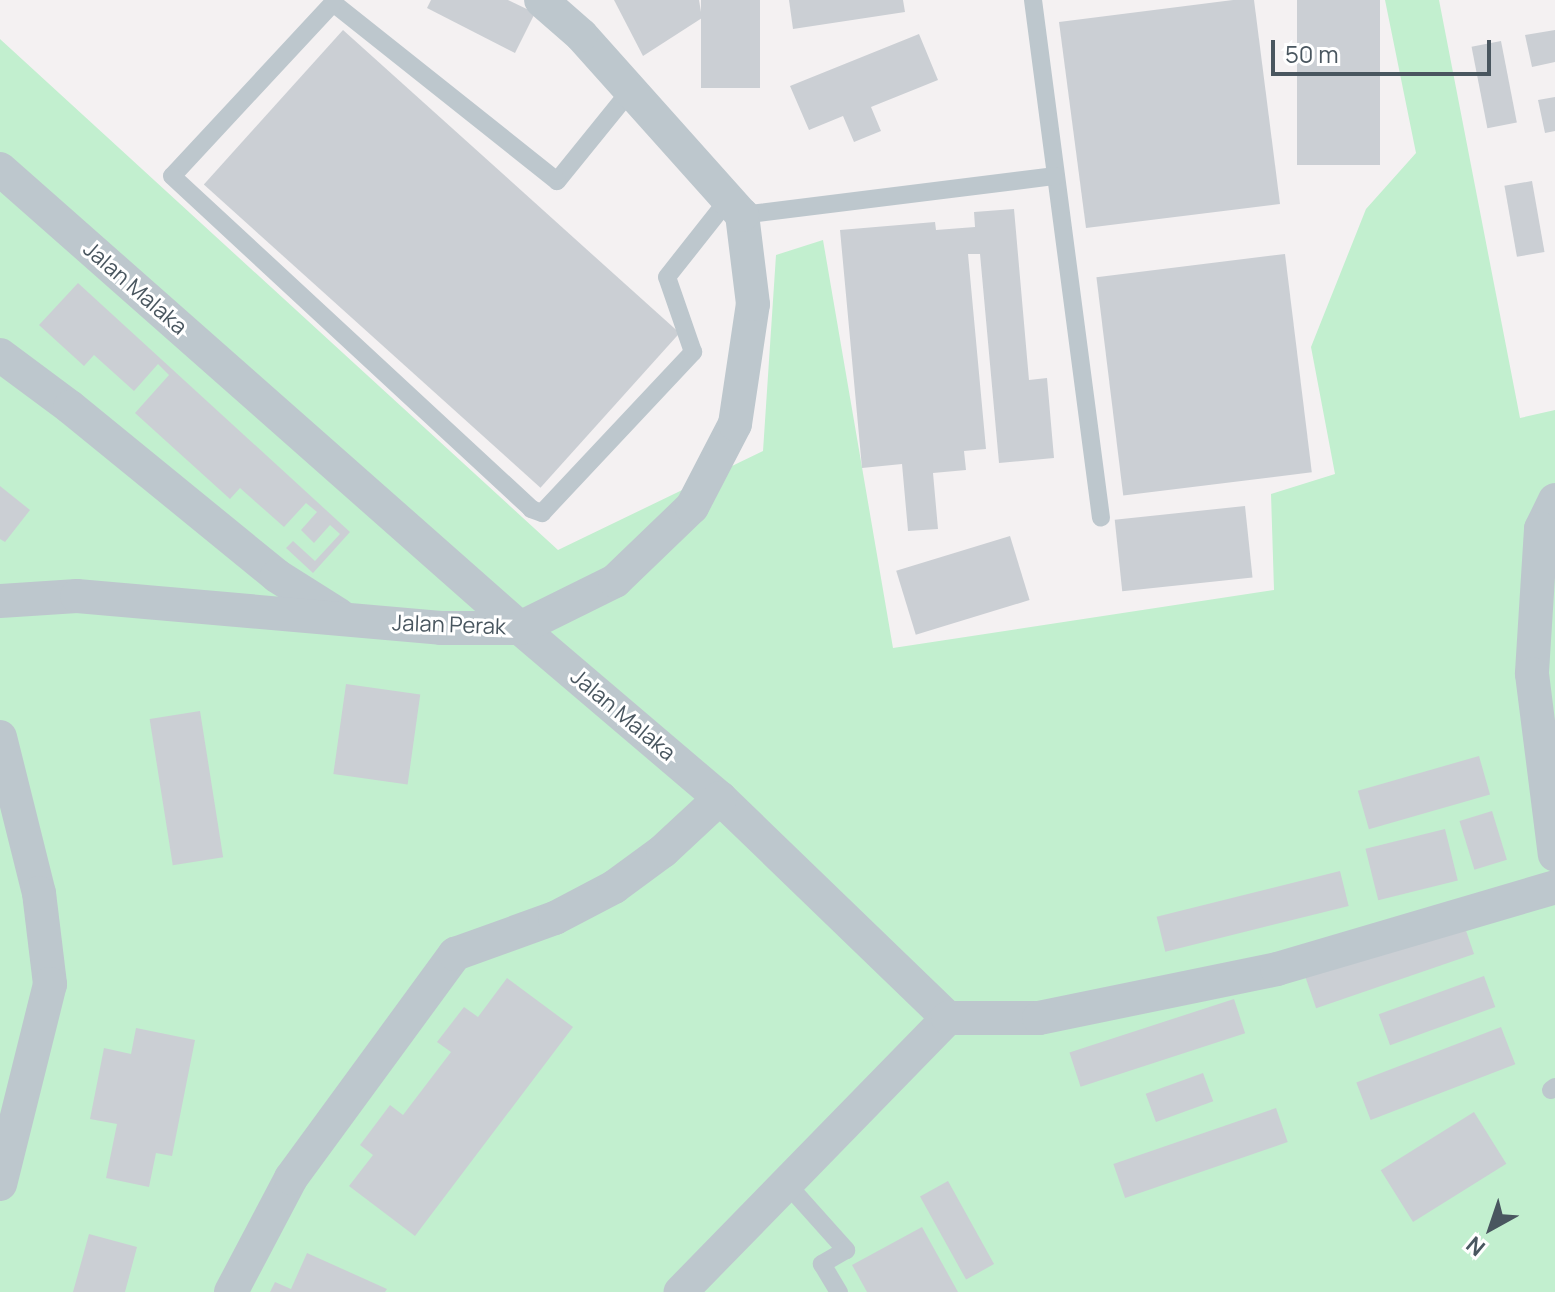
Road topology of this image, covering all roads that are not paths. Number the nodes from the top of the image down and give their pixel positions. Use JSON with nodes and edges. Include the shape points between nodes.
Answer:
{"nodes":[{"id":1,"x":541,"y":0,"type":"edge"},
{"id":2,"x":1033,"y":0,"type":"edge"},
{"id":3,"x":630,"y":91,"type":"junction"},
{"id":4,"x":0,"y":169,"type":"edge"},
{"id":5,"x":1056,"y":176,"type":"junction"},
{"id":6,"x":735,"y":208,"type":"junction"},
{"id":7,"x":0,"y":355,"type":"edge"},
{"id":8,"x":1555,"y":500,"type":"edge"},
{"id":9,"x":1101,"y":518,"type":"dead end"},
{"id":10,"x":0,"y":601,"type":"edge"},
{"id":11,"x":346,"y":620,"type":"junction"},
{"id":12,"x":520,"y":628,"type":"junction"},
{"id":13,"x":0,"y":737,"type":"edge"},
{"id":14,"x":720,"y":798,"type":"junction"},
{"id":15,"x":1555,"y":855,"type":"edge"},
{"id":16,"x":1555,"y":887,"type":"edge"},
{"id":17,"x":948,"y":1018,"type":"junction"},
{"id":18,"x":0,"y":1184,"type":"edge"},
{"id":19,"x":787,"y":1184,"type":"junction"},
{"id":20,"x":231,"y":1292,"type":"edge"},
{"id":21,"x":681,"y":1292,"type":"edge"},
{"id":22,"x":839,"y":1292,"type":"edge"}],
"edges":[{"from":1,"to":3,"type":"street","via":[[581,35]]},
{"from":2,"to":5,"type":"lane"},
{"from":3,"to":6,"type":"street"},
{"from":3,"to":6,"type":"lane","via":[[557,181],[333,3],[172,176],[531,509],[542,513],[693,352],[667,277]]},
{"from":4,"to":12,"type":"street","name":"Jalan Malaka"},
{"from":5,"to":6,"type":"lane"},
{"from":5,"to":9,"type":"lane"},
{"from":6,"to":12,"type":"street","name":"Jalan Perak","via":[[753,304],[735,424],[692,507],[615,581]]},
{"from":7,"to":11,"type":"street","via":[[277,576]]},
{"from":8,"to":15,"type":"street","via":[[1541,529],[1532,674]]},
{"from":10,"to":11,"type":"street","name":"Jalan Perak","via":[[77,596]]},
{"from":11,"to":12,"type":"street","name":"Jalan Perak"},
{"from":12,"to":14,"type":"street","name":"Jalan Malaka"},
{"from":13,"to":18,"type":"street","via":[[39,893],[50,984]]},
{"from":14,"to":17,"type":"street","name":"Jalan Malaka"},
{"from":14,"to":20,"type":"street","via":[[614,887],[555,918],[455,954],[291,1178]]},
{"from":16,"to":17,"type":"street","via":[[1263,972],[1039,1018]]},
{"from":17,"to":19,"type":"street"},
{"from":19,"to":21,"type":"street"},
{"from":19,"to":22,"type":"lane","via":[[846,1250],[822,1264]]}]}
